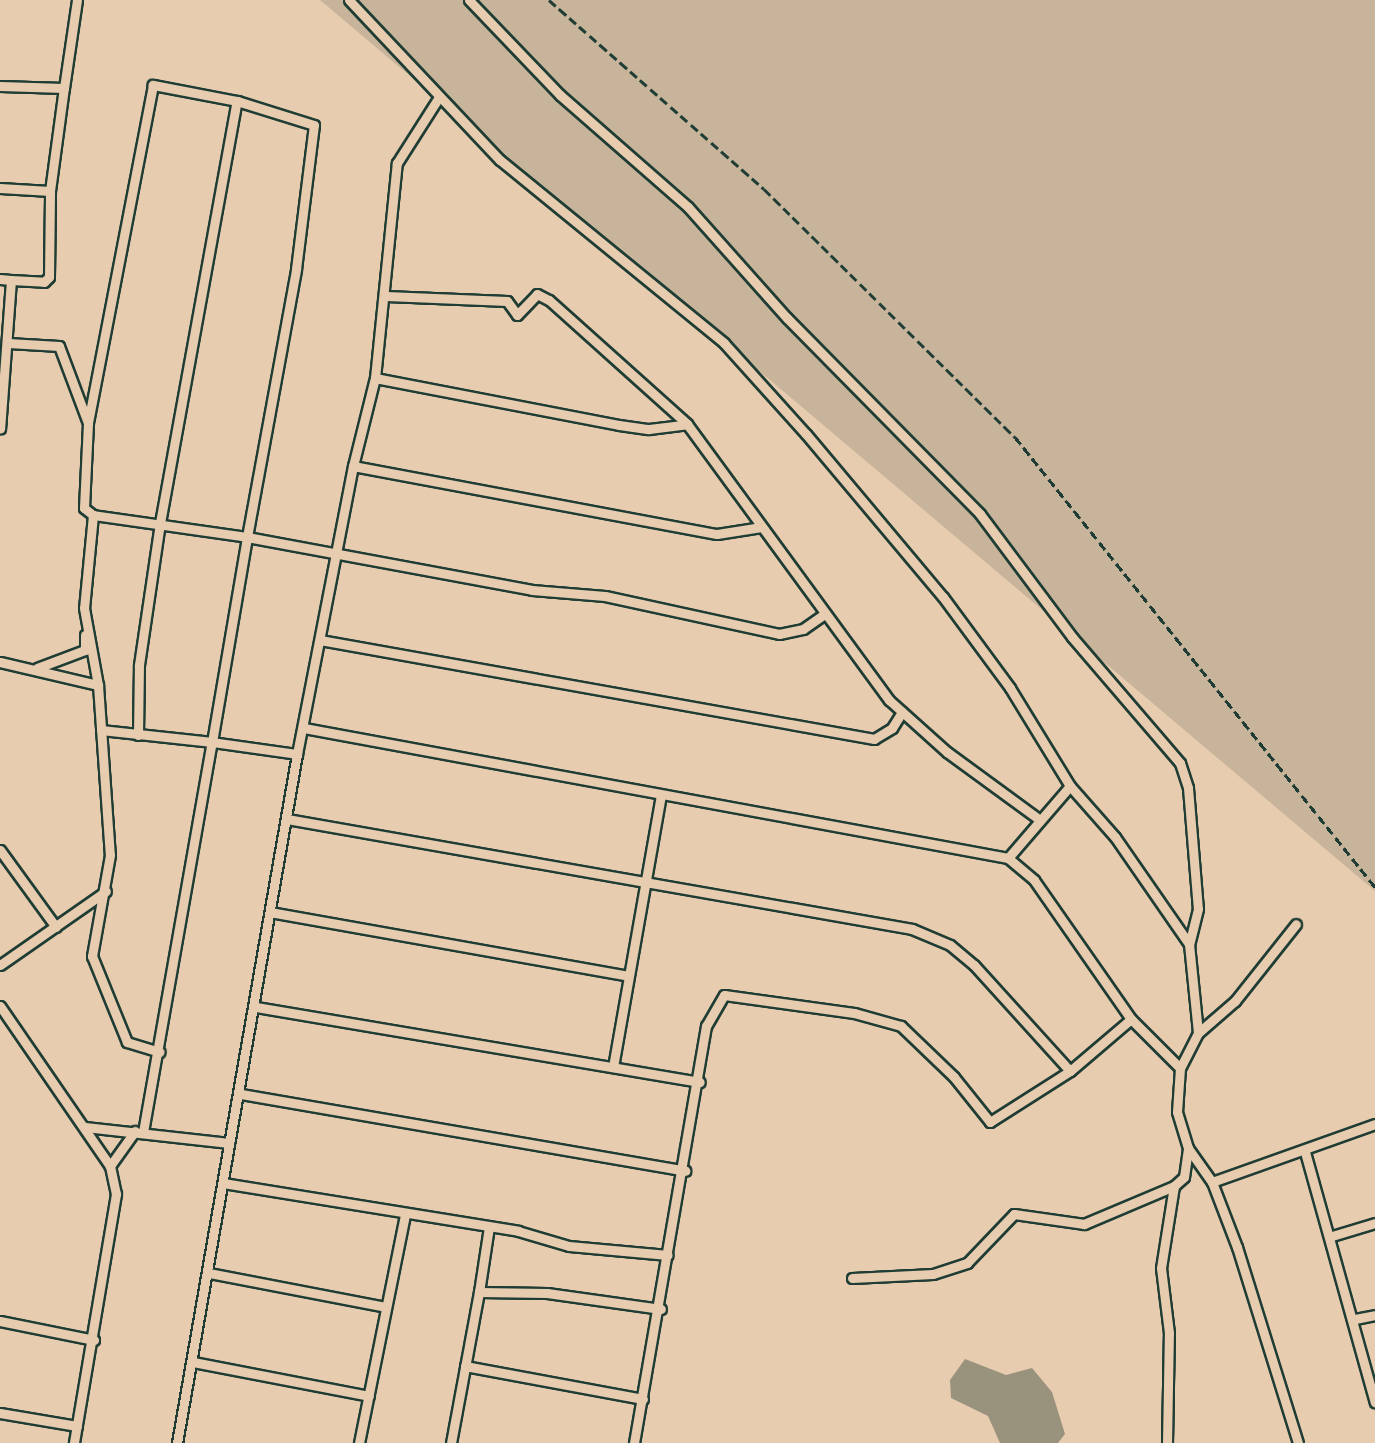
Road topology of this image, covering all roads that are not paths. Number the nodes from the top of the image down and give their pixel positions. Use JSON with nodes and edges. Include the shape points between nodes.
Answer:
{"nodes":[{"id":1,"x":77,"y":0,"type":"edge"},
{"id":2,"x":349,"y":0,"type":"edge"},
{"id":3,"x":469,"y":0,"type":"edge"},
{"id":4,"x":0,"y":86,"type":"edge"},
{"id":5,"x":64,"y":88,"type":"junction"},
{"id":6,"x":439,"y":97,"type":"junction"},
{"id":7,"x":237,"y":101,"type":"junction"},
{"id":8,"x":0,"y":188,"type":"edge"},
{"id":9,"x":50,"y":191,"type":"junction"},
{"id":10,"x":0,"y":279,"type":"edge"},
{"id":11,"x":11,"y":280,"type":"junction"},
{"id":12,"x":387,"y":296,"type":"junction"},
{"id":13,"x":8,"y":343,"type":"junction"},
{"id":14,"x":375,"y":378,"type":"junction"},
{"id":15,"x":1,"y":419,"type":"edge"},
{"id":16,"x":88,"y":423,"type":"junction"},
{"id":17,"x":687,"y":424,"type":"junction"},
{"id":18,"x":0,"y":429,"type":"edge"},
{"id":19,"x":352,"y":466,"type":"junction"},
{"id":20,"x":93,"y":515,"type":"junction"},
{"id":21,"x":160,"y":523,"type":"junction"},
{"id":22,"x":761,"y":527,"type":"junction"},
{"id":23,"x":247,"y":537,"type":"junction"},
{"id":24,"x":335,"y":555,"type":"junction"},
{"id":25,"x":84,"y":608,"type":"junction"},
{"id":26,"x":823,"y":615,"type":"junction"},
{"id":27,"x":320,"y":640,"type":"junction"},
{"id":28,"x":0,"y":662,"type":"edge"},
{"id":29,"x":36,"y":668,"type":"junction"},
{"id":30,"x":98,"y":686,"type":"junction"},
{"id":31,"x":902,"y":712,"type":"junction"},
{"id":32,"x":304,"y":728,"type":"junction"},
{"id":33,"x":101,"y":730,"type":"junction"},
{"id":34,"x":138,"y":735,"type":"junction"},
{"id":35,"x":212,"y":742,"type":"junction"},
{"id":36,"x":297,"y":754,"type":"junction"},
{"id":37,"x":1070,"y":786,"type":"junction"},
{"id":38,"x":661,"y":795,"type":"junction"},
{"id":39,"x":287,"y":819,"type":"junction"},
{"id":40,"x":1040,"y":820,"type":"junction"},
{"id":41,"x":0,"y":850,"type":"edge"},
{"id":42,"x":1008,"y":858,"type":"junction"},
{"id":43,"x":644,"y":880,"type":"junction"},
{"id":44,"x":106,"y":891,"type":"junction"},
{"id":45,"x":85,"y":908,"type":"junction"},
{"id":46,"x":270,"y":912,"type":"junction"},
{"id":47,"x":100,"y":920,"type":"junction"},
{"id":48,"x":1296,"y":924,"type":"dead end"},
{"id":49,"x":56,"y":927,"type":"junction"},
{"id":50,"x":1189,"y":944,"type":"junction"},
{"id":51,"x":0,"y":965,"type":"edge"},
{"id":52,"x":628,"y":976,"type":"junction"},
{"id":53,"x":0,"y":1006,"type":"edge"},
{"id":54,"x":256,"y":1007,"type":"junction"},
{"id":55,"x":1131,"y":1018,"type":"junction"},
{"id":56,"x":1198,"y":1033,"type":"junction"},
{"id":57,"x":159,"y":1052,"type":"junction"},
{"id":58,"x":613,"y":1067,"type":"junction"},
{"id":59,"x":1180,"y":1068,"type":"junction"},
{"id":60,"x":1070,"y":1071,"type":"junction"},
{"id":61,"x":700,"y":1082,"type":"junction"},
{"id":62,"x":241,"y":1094,"type":"junction"},
{"id":63,"x":1375,"y":1124,"type":"edge"},
{"id":64,"x":85,"y":1126,"type":"junction"},
{"id":65,"x":139,"y":1132,"type":"junction"},
{"id":66,"x":229,"y":1143,"type":"junction"},
{"id":67,"x":1188,"y":1148,"type":"junction"},
{"id":68,"x":1305,"y":1152,"type":"junction"},
{"id":69,"x":110,"y":1166,"type":"junction"},
{"id":70,"x":685,"y":1171,"type":"junction"},
{"id":71,"x":223,"y":1182,"type":"junction"},
{"id":72,"x":1212,"y":1182,"type":"junction"},
{"id":73,"x":1174,"y":1186,"type":"junction"},
{"id":74,"x":405,"y":1215,"type":"junction"},
{"id":75,"x":1375,"y":1223,"type":"edge"},
{"id":76,"x":489,"y":1227,"type":"junction"},
{"id":77,"x":1332,"y":1236,"type":"junction"},
{"id":78,"x":668,"y":1255,"type":"junction"},
{"id":79,"x":209,"y":1273,"type":"junction"},
{"id":80,"x":852,"y":1278,"type":"dead end"},
{"id":81,"x":479,"y":1292,"type":"junction"},
{"id":82,"x":385,"y":1307,"type":"junction"},
{"id":83,"x":661,"y":1309,"type":"junction"},
{"id":84,"x":1375,"y":1315,"type":"edge"},
{"id":85,"x":1355,"y":1319,"type":"junction"},
{"id":86,"x":0,"y":1321,"type":"edge"},
{"id":87,"x":94,"y":1340,"type":"junction"},
{"id":88,"x":193,"y":1362,"type":"junction"},
{"id":89,"x":465,"y":1366,"type":"junction"},
{"id":90,"x":369,"y":1396,"type":"junction"},
{"id":91,"x":643,"y":1399,"type":"junction"},
{"id":92,"x":1375,"y":1402,"type":"edge"},
{"id":93,"x":0,"y":1413,"type":"edge"},
{"id":94,"x":77,"y":1426,"type":"junction"},
{"id":95,"x":74,"y":1443,"type":"edge"},
{"id":96,"x":177,"y":1443,"type":"edge"},
{"id":97,"x":359,"y":1443,"type":"edge"},
{"id":98,"x":451,"y":1443,"type":"edge"},
{"id":99,"x":634,"y":1443,"type":"edge"},
{"id":100,"x":1167,"y":1443,"type":"edge"},
{"id":101,"x":1298,"y":1443,"type":"edge"}],
"edges":[{"from":1,"to":5,"type":"street"},
{"from":2,"to":6,"type":"street"},
{"from":3,"to":50,"type":"street","via":[[544,79],[688,207],[787,318],[980,514],[1072,637],[1180,763],[1188,788],[1198,909]]},
{"from":4,"to":5,"type":"street"},
{"from":5,"to":9,"type":"street"},
{"from":6,"to":12,"type":"street","via":[[397,163]]},
{"from":6,"to":37,"type":"street","via":[[500,160],[739,359],[942,597],[1010,688]]},
{"from":7,"to":16,"type":"street","via":[[151,86],[114,278],[107,348]]},
{"from":7,"to":21,"type":"street"},
{"from":7,"to":23,"type":"street","via":[[314,125],[300,248]]},
{"from":8,"to":9,"type":"street"},
{"from":9,"to":11,"type":"street","via":[[49,277],[44,282]]},
{"from":10,"to":11,"type":"street"},
{"from":11,"to":13,"type":"street"},
{"from":12,"to":14,"type":"street"},
{"from":12,"to":17,"type":"street","via":[[507,301],[517,315],[540,294]]},
{"from":13,"to":15,"type":"street"},
{"from":13,"to":16,"type":"street","via":[[59,346]]},
{"from":14,"to":17,"type":"street","via":[[619,425],[649,429]]},
{"from":14,"to":19,"type":"street"},
{"from":15,"to":18,"type":"street"},
{"from":16,"to":20,"type":"street","via":[[81,496]]},
{"from":17,"to":22,"type":"street"},
{"from":19,"to":22,"type":"street","via":[[717,534]]},
{"from":19,"to":24,"type":"street"},
{"from":20,"to":21,"type":"street"},
{"from":20,"to":25,"type":"street"},
{"from":21,"to":23,"type":"street"},
{"from":21,"to":34,"type":"street","via":[[139,665]]},
{"from":22,"to":26,"type":"street"},
{"from":23,"to":24,"type":"street"},
{"from":23,"to":35,"type":"street"},
{"from":24,"to":26,"type":"street","via":[[532,590],[605,596],[779,634],[803,629]]},
{"from":24,"to":27,"type":"street"},
{"from":25,"to":29,"type":"street","via":[[85,650]]},
{"from":25,"to":30,"type":"street"},
{"from":26,"to":31,"type":"street"},
{"from":27,"to":31,"type":"street","via":[[874,739],[892,728]]},
{"from":27,"to":32,"type":"street"},
{"from":28,"to":29,"type":"street"},
{"from":29,"to":30,"type":"street"},
{"from":30,"to":33,"type":"street"},
{"from":31,"to":40,"type":"street"},
{"from":32,"to":36,"type":"street"},
{"from":32,"to":38,"type":"street"},
{"from":33,"to":34,"type":"street"},
{"from":33,"to":44,"type":"street","via":[[110,855]]},
{"from":34,"to":35,"type":"street"},
{"from":35,"to":36,"type":"street"},
{"from":35,"to":57,"type":"street"},
{"from":36,"to":39,"type":"street"},
{"from":37,"to":40,"type":"street"},
{"from":37,"to":50,"type":"street","via":[[1115,837]]},
{"from":38,"to":42,"type":"street"},
{"from":38,"to":43,"type":"street"},
{"from":39,"to":43,"type":"street"},
{"from":39,"to":46,"type":"street"},
{"from":40,"to":42,"type":"street"},
{"from":41,"to":49,"type":"street"},
{"from":42,"to":55,"type":"street","via":[[1034,880]]},
{"from":43,"to":52,"type":"street"},
{"from":43,"to":60,"type":"street","via":[[912,929],[950,945],[1002,993]]},
{"from":44,"to":45,"type":"street"},
{"from":44,"to":47,"type":"street"},
{"from":45,"to":47,"type":"street"},
{"from":45,"to":49,"type":"street"},
{"from":46,"to":52,"type":"street"},
{"from":46,"to":54,"type":"street"},
{"from":47,"to":57,"type":"street","via":[[92,956],[109,1005],[127,1042]]},
{"from":48,"to":56,"type":"street","via":[[1235,1001]]},
{"from":49,"to":51,"type":"street"},
{"from":50,"to":56,"type":"street"},
{"from":52,"to":58,"type":"street"},
{"from":53,"to":64,"type":"street"},
{"from":54,"to":58,"type":"street"},
{"from":54,"to":62,"type":"street"},
{"from":55,"to":59,"type":"street"},
{"from":55,"to":60,"type":"street"},
{"from":56,"to":59,"type":"street"},
{"from":57,"to":65,"type":"street"},
{"from":58,"to":61,"type":"street"},
{"from":59,"to":67,"type":"street","via":[[1177,1112]]},
{"from":60,"to":61,"type":"street","via":[[990,1122],[954,1077],[901,1026],[854,1012],[723,995],[706,1026]]},
{"from":61,"to":70,"type":"street"},
{"from":62,"to":66,"type":"street"},
{"from":62,"to":70,"type":"street"},
{"from":63,"to":68,"type":"street"},
{"from":64,"to":65,"type":"street"},
{"from":64,"to":69,"type":"street"},
{"from":65,"to":66,"type":"street"},
{"from":65,"to":69,"type":"street"},
{"from":66,"to":71,"type":"street"},
{"from":67,"to":72,"type":"street"},
{"from":67,"to":73,"type":"street","via":[[1184,1177]]},
{"from":68,"to":72,"type":"street"},
{"from":68,"to":77,"type":"street"},
{"from":69,"to":87,"type":"street","via":[[116,1194]]},
{"from":70,"to":78,"type":"street"},
{"from":71,"to":74,"type":"street"},
{"from":71,"to":79,"type":"street"},
{"from":72,"to":101,"type":"street"},
{"from":73,"to":80,"type":"street","via":[[1084,1224],[1014,1214],[976,1257],[933,1274]]},
{"from":73,"to":100,"type":"street","via":[[1161,1268],[1169,1334]]},
{"from":74,"to":76,"type":"street"},
{"from":74,"to":82,"type":"street"},
{"from":75,"to":77,"type":"street"},
{"from":76,"to":78,"type":"street","via":[[569,1246]]},
{"from":76,"to":81,"type":"street"},
{"from":77,"to":85,"type":"street"},
{"from":78,"to":83,"type":"street"},
{"from":79,"to":82,"type":"street"},
{"from":79,"to":88,"type":"street"},
{"from":81,"to":83,"type":"street","via":[[547,1293]]},
{"from":81,"to":89,"type":"street"},
{"from":82,"to":90,"type":"street"},
{"from":83,"to":91,"type":"street"},
{"from":84,"to":85,"type":"street"},
{"from":85,"to":92,"type":"street"},
{"from":86,"to":87,"type":"street"},
{"from":87,"to":94,"type":"street"},
{"from":88,"to":90,"type":"street"},
{"from":88,"to":96,"type":"street"},
{"from":89,"to":91,"type":"street"},
{"from":89,"to":98,"type":"street"},
{"from":90,"to":97,"type":"street"},
{"from":91,"to":99,"type":"street"},
{"from":93,"to":94,"type":"street"},
{"from":94,"to":95,"type":"street"}]}
